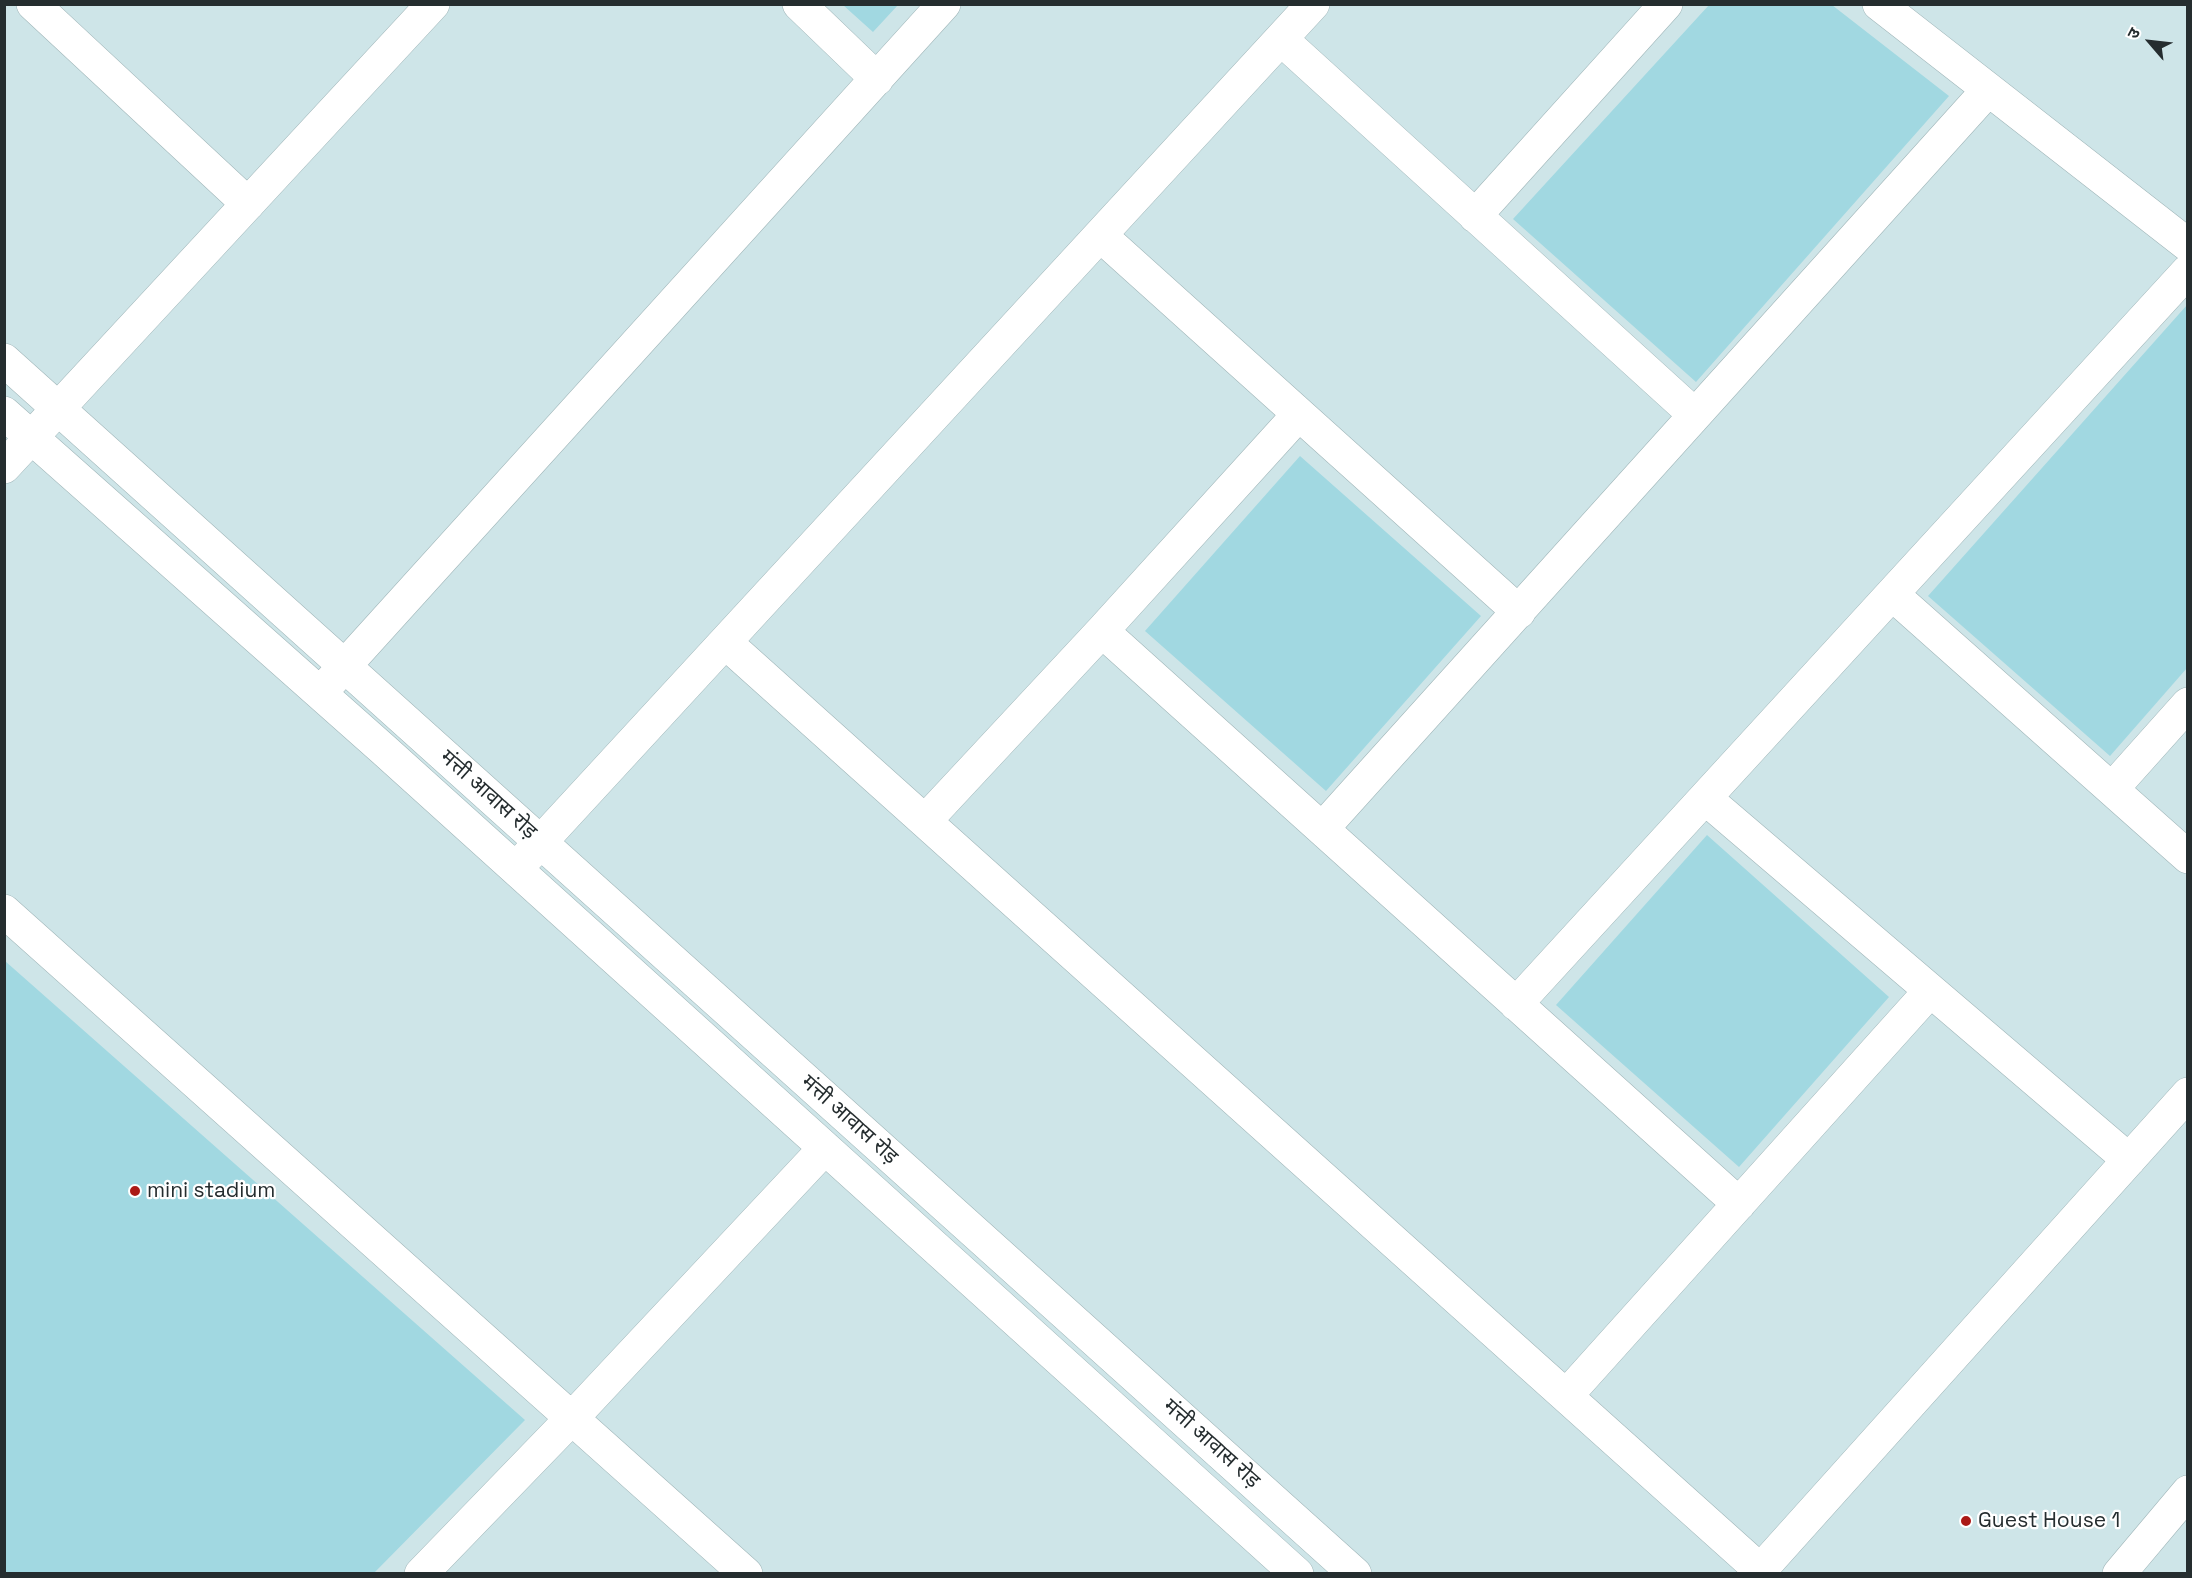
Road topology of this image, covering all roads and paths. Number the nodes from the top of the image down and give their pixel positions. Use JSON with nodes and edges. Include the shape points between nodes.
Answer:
{"nodes":[{"id":1,"x":433,"y":4,"type":"edge"},
{"id":2,"x":798,"y":4,"type":"edge"},
{"id":3,"x":944,"y":4,"type":"edge"},
{"id":4,"x":1313,"y":4,"type":"edge"},
{"id":5,"x":1666,"y":4,"type":"edge"},
{"id":6,"x":1879,"y":4,"type":"edge"},
{"id":7,"x":51,"y":10,"type":"edge"},
{"id":8,"x":1281,"y":39,"type":"junction"},
{"id":9,"x":877,"y":79,"type":"junction"},
{"id":10,"x":1988,"y":90,"type":"junction"},
{"id":11,"x":248,"y":204,"type":"junction"},
{"id":12,"x":1475,"y":216,"type":"junction"},
{"id":13,"x":1100,"y":235,"type":"junction"},
{"id":14,"x":2187,"y":245,"type":"edge"},
{"id":15,"x":2187,"y":271,"type":"edge"},
{"id":16,"x":4,"y":360,"type":"edge"},
{"id":17,"x":59,"y":410,"type":"junction"},
{"id":18,"x":4,"y":413,"type":"edge"},
{"id":19,"x":1299,"y":414,"type":"junction"},
{"id":20,"x":1695,"y":415,"type":"junction"},
{"id":21,"x":32,"y":438,"type":"junction"},
{"id":22,"x":4,"y":467,"type":"edge"},
{"id":23,"x":1892,"y":594,"type":"junction"},
{"id":24,"x":1519,"y":612,"type":"junction"},
{"id":25,"x":1102,"y":631,"type":"junction"},
{"id":26,"x":725,"y":642,"type":"junction"},
{"id":27,"x":344,"y":666,"type":"junction"},
{"id":28,"x":320,"y":693,"type":"junction"},
{"id":29,"x":2187,"y":704,"type":"edge"},
{"id":30,"x":2112,"y":789,"type":"junction"},
{"id":31,"x":1705,"y":798,"type":"junction"},
{"id":32,"x":925,"y":821,"type":"junction"},
{"id":33,"x":1322,"y":830,"type":"junction"},
{"id":34,"x":540,"y":842,"type":"junction"},
{"id":35,"x":2187,"y":856,"type":"edge"},
{"id":36,"x":515,"y":869,"type":"junction"},
{"id":37,"x":4,"y":911,"type":"edge"},
{"id":38,"x":1930,"y":991,"type":"junction"},
{"id":39,"x":1516,"y":1004,"type":"junction"},
{"id":40,"x":2187,"y":1094,"type":"edge"},
{"id":41,"x":825,"y":1148,"type":"junction"},
{"id":42,"x":2128,"y":1160,"type":"junction"},
{"id":43,"x":1738,"y":1204,"type":"junction"},
{"id":44,"x":1566,"y":1396,"type":"junction"},
{"id":45,"x":572,"y":1418,"type":"junction"},
{"id":46,"x":2187,"y":1492,"type":"edge"},
{"id":47,"x":1759,"y":1572,"type":"edge"},
{"id":48,"x":420,"y":1574,"type":"edge"},
{"id":49,"x":746,"y":1574,"type":"edge"},
{"id":50,"x":1297,"y":1574,"type":"edge"},
{"id":51,"x":1355,"y":1574,"type":"edge"},
{"id":52,"x":2119,"y":1574,"type":"edge"}],
"edges":[{"from":1,"to":11,"type":"street"},
{"from":2,"to":9,"type":"street"},
{"from":3,"to":9,"type":"street"},
{"from":4,"to":8,"type":"street"},
{"from":5,"to":12,"type":"street"},
{"from":6,"to":10,"type":"street"},
{"from":7,"to":11,"type":"street"},
{"from":8,"to":12,"type":"street"},
{"from":8,"to":13,"type":"street"},
{"from":9,"to":27,"type":"street"},
{"from":10,"to":14,"type":"street"},
{"from":10,"to":20,"type":"street"},
{"from":11,"to":17,"type":"street"},
{"from":12,"to":20,"type":"street"},
{"from":13,"to":19,"type":"street"},
{"from":13,"to":26,"type":"street"},
{"from":15,"to":23,"type":"street"},
{"from":16,"to":17,"type":"street","name":"मंत्ती आवास रोड़"},
{"from":17,"to":21,"type":"street"},
{"from":17,"to":27,"type":"street","name":"मंत्ती आवास रोड़"},
{"from":18,"to":21,"type":"street"},
{"from":19,"to":24,"type":"street"},
{"from":19,"to":25,"type":"street"},
{"from":20,"to":24,"type":"street"},
{"from":21,"to":22,"type":"street"},
{"from":21,"to":28,"type":"street"},
{"from":23,"to":30,"type":"street"},
{"from":23,"to":31,"type":"street"},
{"from":24,"to":33,"type":"street"},
{"from":25,"to":32,"type":"street"},
{"from":25,"to":33,"type":"street"},
{"from":26,"to":32,"type":"street"},
{"from":26,"to":34,"type":"street"},
{"from":27,"to":28,"type":"street"},
{"from":27,"to":34,"type":"street","name":"मंत्ती आवास रोड़"},
{"from":28,"to":36,"type":"street"},
{"from":29,"to":30,"type":"street"},
{"from":30,"to":35,"type":"street"},
{"from":31,"to":38,"type":"street"},
{"from":31,"to":39,"type":"street"},
{"from":32,"to":44,"type":"street"},
{"from":33,"to":39,"type":"street"},
{"from":34,"to":36,"type":"street"},
{"from":34,"to":51,"type":"street","name":"मंत्ती आवास रोड़"},
{"from":36,"to":41,"type":"street"},
{"from":37,"to":45,"type":"street"},
{"from":38,"to":42,"type":"street"},
{"from":38,"to":43,"type":"street"},
{"from":39,"to":43,"type":"street"},
{"from":40,"to":42,"type":"street"},
{"from":41,"to":45,"type":"street"},
{"from":41,"to":50,"type":"street"},
{"from":42,"to":47,"type":"street"},
{"from":43,"to":44,"type":"street"},
{"from":44,"to":47,"type":"street"},
{"from":45,"to":48,"type":"street"},
{"from":45,"to":49,"type":"street"},
{"from":46,"to":52,"type":"street"}]}
